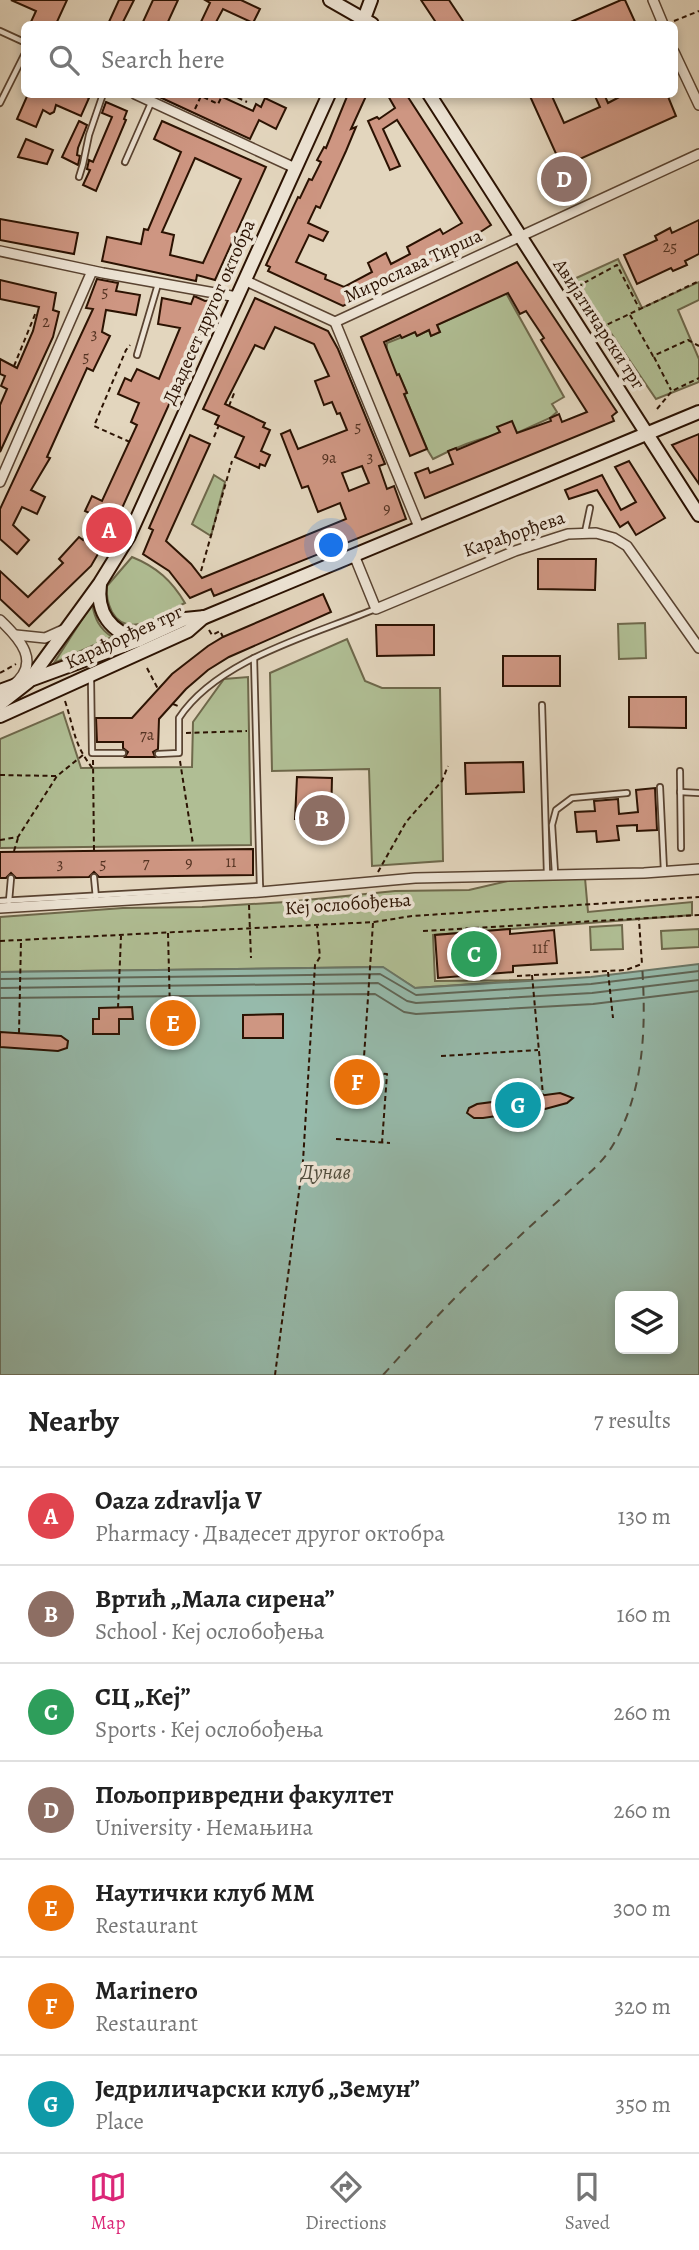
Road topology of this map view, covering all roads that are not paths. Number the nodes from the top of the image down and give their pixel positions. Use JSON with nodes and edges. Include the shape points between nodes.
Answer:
{"nodes":[{"id":1,"x":330,"y":0,"type":"edge"},
{"id":2,"x":371,"y":0,"type":"edge"},
{"id":3,"x":653,"y":0,"type":"edge"},
{"id":4,"x":363,"y":21,"type":"edge"},
{"id":5,"x":366,"y":21,"type":"edge"},
{"id":6,"x":663,"y":21,"type":"edge"},
{"id":7,"x":0,"y":32,"type":"edge"},
{"id":8,"x":21,"y":41,"type":"edge"},
{"id":9,"x":678,"y":60,"type":"edge"},
{"id":10,"x":21,"y":61,"type":"edge"},
{"id":11,"x":102,"y":98,"type":"edge"},
{"id":12,"x":144,"y":98,"type":"edge"},
{"id":13,"x":327,"y":98,"type":"edge"},
{"id":14,"x":432,"y":98,"type":"edge"},
{"id":15,"x":152,"y":102,"type":"junction"},
{"id":16,"x":0,"y":103,"type":"edge"},
{"id":17,"x":699,"y":105,"type":"edge"},
{"id":18,"x":699,"y":154,"type":"edge"},
{"id":19,"x":125,"y":162,"type":"dead end"},
{"id":20,"x":295,"y":168,"type":"junction"},
{"id":21,"x":79,"y":177,"type":"dead end"},
{"id":22,"x":520,"y":235,"type":"junction"},
{"id":23,"x":0,"y":251,"type":"edge"},
{"id":24,"x":92,"y":271,"type":"junction"},
{"id":25,"x":244,"y":280,"type":"junction"},
{"id":26,"x":158,"y":284,"type":"junction"},
{"id":27,"x":237,"y":297,"type":"junction"},
{"id":28,"x":335,"y":322,"type":"junction"},
{"id":29,"x":137,"y":355,"type":"dead end"},
{"id":30,"x":699,"y":412,"type":"edge"},
{"id":31,"x":645,"y":433,"type":"junction"},
{"id":32,"x":0,"y":482,"type":"edge"},
{"id":33,"x":590,"y":508,"type":"dead end"},
{"id":34,"x":699,"y":515,"type":"edge"},
{"id":35,"x":419,"y":527,"type":"junction"},
{"id":36,"x":585,"y":532,"type":"junction"},
{"id":37,"x":125,"y":544,"type":"joint"},
{"id":38,"x":354,"y":555,"type":"junction"},
{"id":39,"x":100,"y":583,"type":"junction"},
{"id":40,"x":376,"y":609,"type":"junction"},
{"id":41,"x":205,"y":617,"type":"junction"},
{"id":42,"x":0,"y":620,"type":"edge"},
{"id":43,"x":68,"y":628,"type":"junction"},
{"id":44,"x":16,"y":635,"type":"junction"},
{"id":45,"x":139,"y":640,"type":"junction"},
{"id":46,"x":699,"y":648,"type":"edge"},
{"id":47,"x":254,"y":658,"type":"junction"},
{"id":48,"x":91,"y":674,"type":"junction"},
{"id":49,"x":28,"y":682,"type":"junction"},
{"id":50,"x":5,"y":689,"type":"edge"},
{"id":51,"x":0,"y":704,"type":"edge"},
{"id":52,"x":542,"y":705,"type":"dead end"},
{"id":53,"x":0,"y":716,"type":"edge"},
{"id":54,"x":123,"y":753,"type":"dead end"},
{"id":55,"x":158,"y":754,"type":"dead end"},
{"id":56,"x":680,"y":771,"type":"dead end"},
{"id":57,"x":660,"y":787,"type":"dead end"},
{"id":58,"x":680,"y":792,"type":"junction"},
{"id":59,"x":627,"y":793,"type":"dead end"},
{"id":60,"x":699,"y":793,"type":"edge"},
{"id":61,"x":681,"y":848,"type":"dead end"},
{"id":62,"x":699,"y":869,"type":"edge"},
{"id":63,"x":664,"y":872,"type":"junction"},
{"id":64,"x":551,"y":874,"type":"junction"},
{"id":65,"x":94,"y":877,"type":"dead end"},
{"id":66,"x":11,"y":878,"type":"dead end"},
{"id":67,"x":260,"y":889,"type":"junction"},
{"id":68,"x":96,"y":899,"type":"junction"},
{"id":69,"x":0,"y":901,"type":"edge"},
{"id":70,"x":6,"y":905,"type":"edge"}],
"edges":[{"from":1,"to":4,"type":"main road"},
{"from":2,"to":5,"type":"main road"},
{"from":3,"to":6,"type":"street"},
{"from":7,"to":8,"type":"lane"},
{"from":9,"to":17,"type":"street"},
{"from":10,"to":16,"type":"lane"},
{"from":11,"to":21,"type":"lane"},
{"from":12,"to":15,"type":"street"},
{"from":13,"to":20,"type":"main road","name":"Двадесет другог октобра"},
{"from":14,"to":22,"type":"main road","name":"Авијатичарски трг"},
{"from":15,"to":19,"type":"lane"},
{"from":15,"to":20,"type":"street"},
{"from":18,"to":22,"type":"street","name":"Мирослава Тирша"},
{"from":20,"to":25,"type":"main road","name":"Двадесет другог октобра"},
{"from":22,"to":28,"type":"street","name":"Мирослава Тирша"},
{"from":22,"to":31,"type":"main road","name":"Авијатичарски трг"},
{"from":23,"to":24,"type":"street"},
{"from":24,"to":26,"type":"street"},
{"from":24,"to":32,"type":"street"},
{"from":25,"to":27,"type":"main road","name":"Двадесет другог октобра"},
{"from":25,"to":28,"type":"street","name":"Мирослава Тирша"},
{"from":26,"to":27,"type":"street"},
{"from":26,"to":29,"type":"lane"},
{"from":27,"to":37,"type":"main road","name":"Двадесет другог октобра"},
{"from":28,"to":35,"type":"street"},
{"from":30,"to":31,"type":"main road","name":"Карађорђева"},
{"from":31,"to":34,"type":"main road","name":"Авијатичарски трг"},
{"from":31,"to":35,"type":"main road","name":"Карађорђева"},
{"from":33,"to":36,"type":"lane"},
{"from":35,"to":38,"type":"main road","name":"Карађорђева"},
{"from":36,"to":40,"type":"street","name":"Карађорђева","via":[[539,543]]},
{"from":36,"to":46,"type":"street","name":"Карађорђева","via":[[627,546]]},
{"from":37,"to":39,"type":"main road","name":"Карађорђев трг"},
{"from":38,"to":40,"type":"street"},
{"from":38,"to":41,"type":"main road","name":"Карађорђева"},
{"from":39,"to":43,"type":"main road","name":"Карађорђев трг"},
{"from":39,"to":45,"type":"main road","via":[[99,602],[105,618],[117,631]]},
{"from":40,"to":47,"type":"lane","name":"Карађорђева"},
{"from":41,"to":45,"type":"main road","name":"Карађорђев трг","via":[[185,619]]},
{"from":41,"to":48,"type":"main road","name":"Карађорђев трг","via":[[188,631]]},
{"from":42,"to":44,"type":"street"},
{"from":43,"to":44,"type":"street","via":[[45,638]]},
{"from":43,"to":49,"type":"main road","name":"Карађорђев трг"},
{"from":44,"to":50,"type":"street","via":[[26,650],[26,664],[22,675]]},
{"from":45,"to":49,"type":"main road","name":"Карађорђев трг"},
{"from":47,"to":55,"type":"lane","via":[[226,673],[179,718],[178,753]]},
{"from":47,"to":67,"type":"lane","name":"Кеј ослобођења"},
{"from":48,"to":53,"type":"main road","name":"Карађорђев трг"},
{"from":48,"to":54,"type":"lane","via":[[92,754]]},
{"from":49,"to":50,"type":"main road","name":"Карађорђев трг"},
{"from":49,"to":51,"type":"main road"},
{"from":52,"to":64,"type":"lane"},
{"from":56,"to":58,"type":"lane"},
{"from":57,"to":63,"type":"lane"},
{"from":58,"to":60,"type":"lane"},
{"from":58,"to":61,"type":"lane"},
{"from":59,"to":64,"type":"lane","via":[[572,798],[556,810]]},
{"from":62,"to":63,"type":"street","name":"Кеј ослобођења"},
{"from":63,"to":64,"type":"street","name":"Кеј ослобођења"},
{"from":64,"to":67,"type":"street","name":"Кеј ослобођења","via":[[462,875]]},
{"from":65,"to":68,"type":"lane"},
{"from":66,"to":70,"type":"lane"},
{"from":67,"to":68,"type":"lane"},
{"from":67,"to":68,"type":"street","name":"Кеј ослобођења"},
{"from":68,"to":70,"type":"street","name":"Кеј ослобођења"},
{"from":69,"to":70,"type":"lane"}]}
